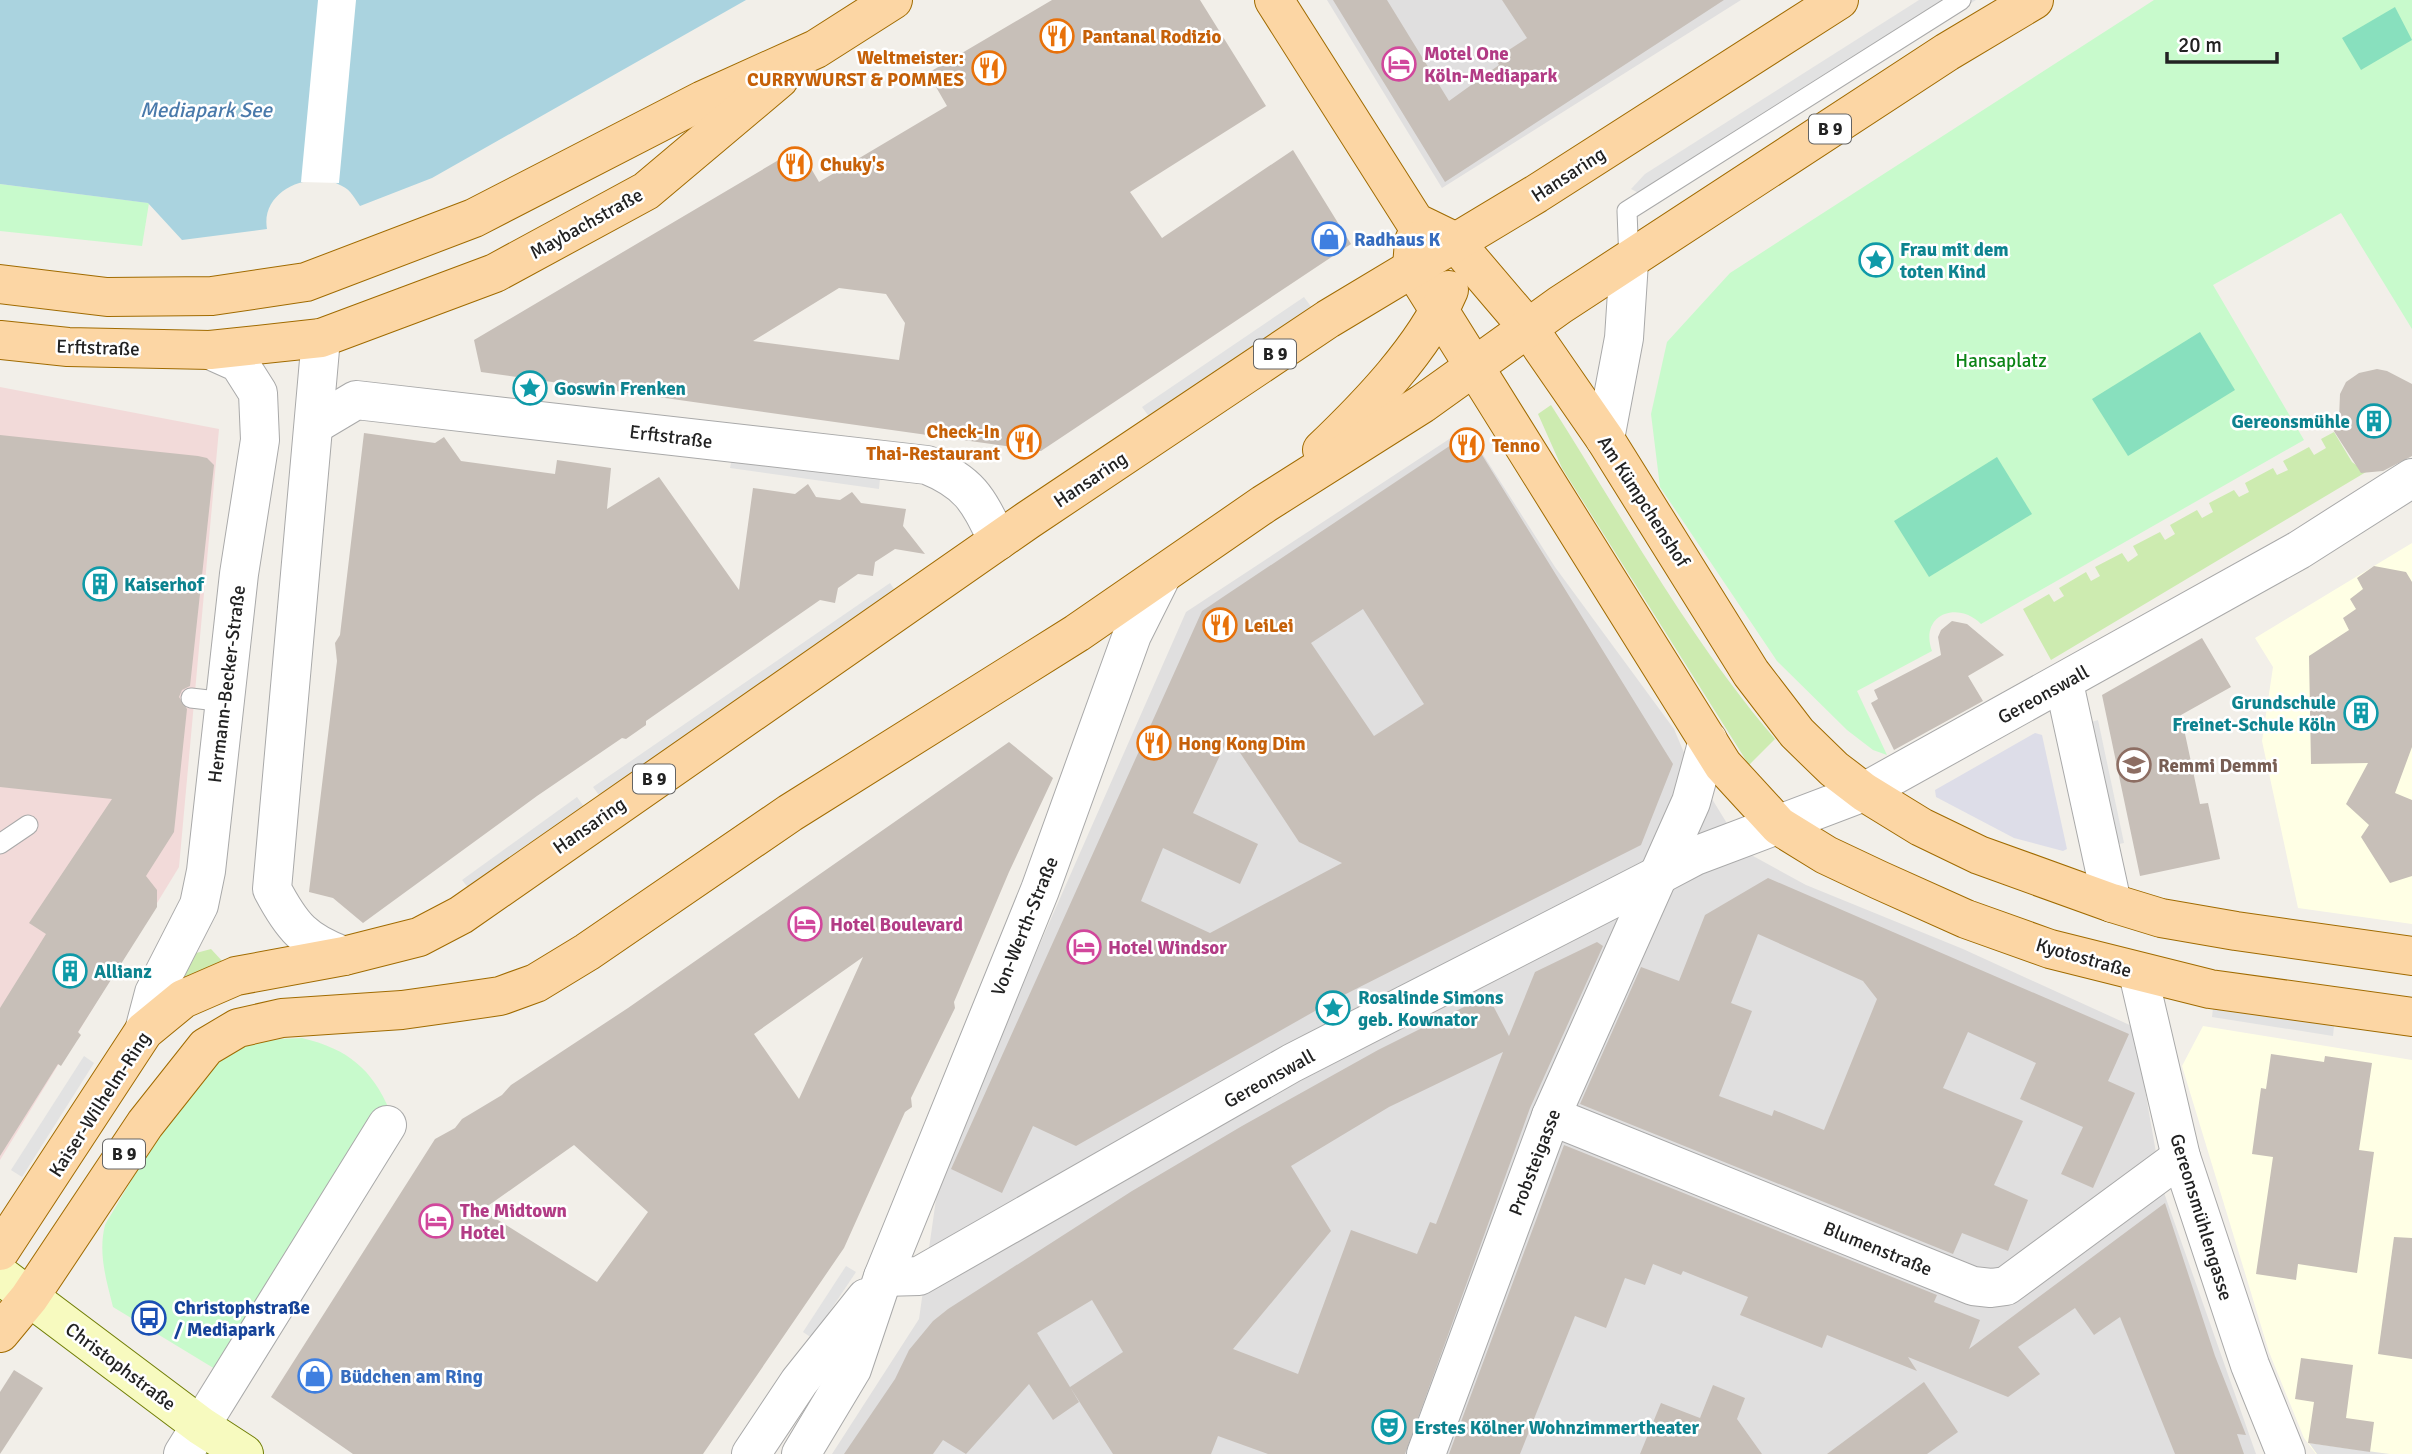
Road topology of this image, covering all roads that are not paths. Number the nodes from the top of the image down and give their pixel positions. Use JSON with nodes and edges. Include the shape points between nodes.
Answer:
{"nodes":[{"id":1,"x":893,"y":0,"type":"edge"},
{"id":2,"x":1273,"y":0,"type":"edge"},
{"id":3,"x":1839,"y":0,"type":"edge"},
{"id":4,"x":1961,"y":0,"type":"edge"},
{"id":5,"x":2034,"y":0,"type":"edge"},
{"id":6,"x":816,"y":49,"type":"junction"},
{"id":7,"x":1415,"y":222,"type":"junction"},
{"id":8,"x":1468,"y":241,"type":"junction"},
{"id":9,"x":1629,"y":262,"type":"junction"},
{"id":10,"x":1412,"y":267,"type":"junction"},
{"id":11,"x":0,"y":284,"type":"edge"},
{"id":12,"x":1440,"y":311,"type":"junction"},
{"id":13,"x":1529,"y":329,"type":"junction"},
{"id":14,"x":321,"y":338,"type":"junction"},
{"id":15,"x":0,"y":340,"type":"edge"},
{"id":16,"x":210,"y":351,"type":"junction"},
{"id":17,"x":1476,"y":367,"type":"junction"},
{"id":18,"x":314,"y":425,"type":"junction"},
{"id":19,"x":1605,"y":439,"type":"junction"},
{"id":20,"x":2412,"y":478,"type":"edge"},
{"id":21,"x":1264,"y":504,"type":"junction"},
{"id":22,"x":998,"y":541,"type":"junction"},
{"id":23,"x":1161,"y":575,"type":"junction"},
{"id":24,"x":2064,"y":683,"type":"junction"},
{"id":25,"x":1707,"y":740,"type":"junction"},
{"id":26,"x":1864,"y":792,"type":"junction"},
{"id":27,"x":28,"y":825,"type":"dead end"},
{"id":28,"x":1779,"y":826,"type":"junction"},
{"id":29,"x":0,"y":844,"type":"edge"},
{"id":30,"x":1657,"y":876,"type":"junction"},
{"id":31,"x":2112,"y":903,"type":"junction"},
{"id":32,"x":344,"y":956,"type":"junction"},
{"id":33,"x":2412,"y":956,"type":"edge"},
{"id":34,"x":2138,"y":973,"type":"junction"},
{"id":35,"x":2412,"y":1017,"type":"edge"},
{"id":36,"x":144,"y":1031,"type":"junction"},
{"id":37,"x":1550,"y":1116,"type":"junction"},
{"id":38,"x":387,"y":1125,"type":"dead end"},
{"id":39,"x":2181,"y":1157,"type":"junction"},
{"id":40,"x":0,"y":1251,"type":"edge"},
{"id":41,"x":883,"y":1276,"type":"junction"},
{"id":42,"x":15,"y":1286,"type":"edge"},
{"id":43,"x":0,"y":1333,"type":"edge"},
{"id":44,"x":192,"y":1440,"type":"edge"},
{"id":45,"x":244,"y":1454,"type":"edge"},
{"id":46,"x":751,"y":1454,"type":"edge"},
{"id":47,"x":801,"y":1454,"type":"edge"},
{"id":48,"x":1426,"y":1454,"type":"edge"},
{"id":49,"x":2286,"y":1454,"type":"edge"}],
"edges":[{"from":1,"to":6,"type":"main road","name":"Maybachstraße"},
{"from":2,"to":7,"type":"main road"},
{"from":3,"to":8,"type":"main road","name":"Hansaring","number":"B 9"},
{"from":4,"to":9,"type":"lane","via":[[1627,211]]},
{"from":5,"to":9,"type":"main road","number":"B 9"},
{"from":6,"to":11,"type":"main road","name":"Maybachstraße","via":[[703,100],[474,218],[306,282],[212,296],[107,297]]},
{"from":6,"to":14,"type":"main road","name":"Maybachstraße","via":[[646,191],[495,273]]},
{"from":7,"to":8,"type":"main road","name":"Am Kümpchenshof"},
{"from":7,"to":10,"type":"main road"},
{"from":8,"to":10,"type":"main road","name":"Hansaring","number":"B 9"},
{"from":8,"to":12,"type":"main road","number":"B 9"},
{"from":8,"to":13,"type":"main road","name":"Am Kümpchenshof"},
{"from":8,"to":17,"type":"main road","via":[[1460,283],[1463,319]]},
{"from":9,"to":13,"type":"main road","number":"B 9"},
{"from":9,"to":19,"type":"street","via":[[1624,338]]},
{"from":10,"to":12,"type":"main road"},
{"from":10,"to":22,"type":"main road","name":"Hansaring","number":"B 9"},
{"from":12,"to":17,"type":"main road"},
{"from":12,"to":21,"type":"main road","number":"B 9","via":[[1382,388]]},
{"from":13,"to":17,"type":"main road","number":"B 9"},
{"from":13,"to":19,"type":"main road","name":"Am Kümpchenshof"},
{"from":14,"to":16,"type":"main road","name":"Erftstraße"},
{"from":14,"to":18,"type":"street"},
{"from":15,"to":16,"type":"main road","name":"Erftstraße"},
{"from":16,"to":36,"type":"street","name":"Hermann-Becker-Straße","via":[[239,363],[258,393],[260,440],[239,574],[209,700],[199,905],[154,993]]},
{"from":17,"to":21,"type":"main road","number":"B 9"},
{"from":17,"to":25,"type":"main road"},
{"from":18,"to":22,"type":"street","name":"Erftstraße","via":[[356,400],[927,466],[954,476],[971,493]]},
{"from":18,"to":32,"type":"street","via":[[272,889],[289,922],[315,945]]},
{"from":19,"to":26,"type":"main road","name":"Am Kümpchenshof","via":[[1751,673],[1797,733]]},
{"from":20,"to":24,"type":"street","name":"Gereonswall","via":[[2298,550]]},
{"from":21,"to":23,"type":"main road","number":"B 9"},
{"from":22,"to":32,"type":"main road","name":"Hansaring","number":"B 9","via":[[461,915],[419,937]]},
{"from":23,"to":41,"type":"street","name":"Von-Werth-Straße","via":[[1132,635],[1040,890]]},
{"from":23,"to":42,"type":"main road","number":"B 9","via":[[790,813],[536,983],[500,996],[402,1010],[282,1018],[238,1028],[206,1048]]},
{"from":24,"to":26,"type":"street","name":"Gereonswall"},
{"from":24,"to":31,"type":"street"},
{"from":25,"to":28,"type":"main road"},
{"from":25,"to":30,"type":"street","via":[[1691,802]]},
{"from":26,"to":28,"type":"street","name":"Gereonswall"},
{"from":26,"to":31,"type":"main road","via":[[1979,855]]},
{"from":27,"to":29,"type":"lane"},
{"from":28,"to":30,"type":"street","name":"Gereonswall","via":[[1695,856]]},
{"from":28,"to":34,"type":"main road","name":"Kyotostraße","via":[[1826,855],[1966,919]]},
{"from":30,"to":37,"type":"street","name":"Probsteigasse"},
{"from":30,"to":41,"type":"street","name":"Gereonswall","via":[[1292,1063],[919,1276]]},
{"from":31,"to":33,"type":"main road","via":[[2161,918]]},
{"from":32,"to":36,"type":"main road","name":"Kaiser-Wilhelm-Ring","number":"B 9","via":[[236,976],[183,999]]},
{"from":34,"to":35,"type":"main road","name":"Kyotostraße","via":[[2210,989]]},
{"from":34,"to":39,"type":"street","name":"Gereonsmühlengasse"},
{"from":36,"to":40,"type":"main road","name":"Kaiser-Wilhelm-Ring","number":"B 9"},
{"from":37,"to":39,"type":"street","name":"Blumenstraße","via":[[1973,1286],[1991,1289],[2006,1286]]},
{"from":37,"to":48,"type":"street","name":"Probsteigasse"},
{"from":38,"to":44,"type":"street"},
{"from":39,"to":49,"type":"street","name":"Gereonsmühlengasse","via":[[2250,1365]]},
{"from":41,"to":46,"type":"street","name":"Von-Werth-Straße","via":[[799,1382]]},
{"from":41,"to":47,"type":"street","name":"Von-Werth-Straße","via":[[852,1369]]},
{"from":42,"to":43,"type":"main road","number":"B 9"},
{"from":42,"to":44,"type":"street","name":"Christophstraße"},
{"from":44,"to":45,"type":"street","name":"Christophstraße"}]}
